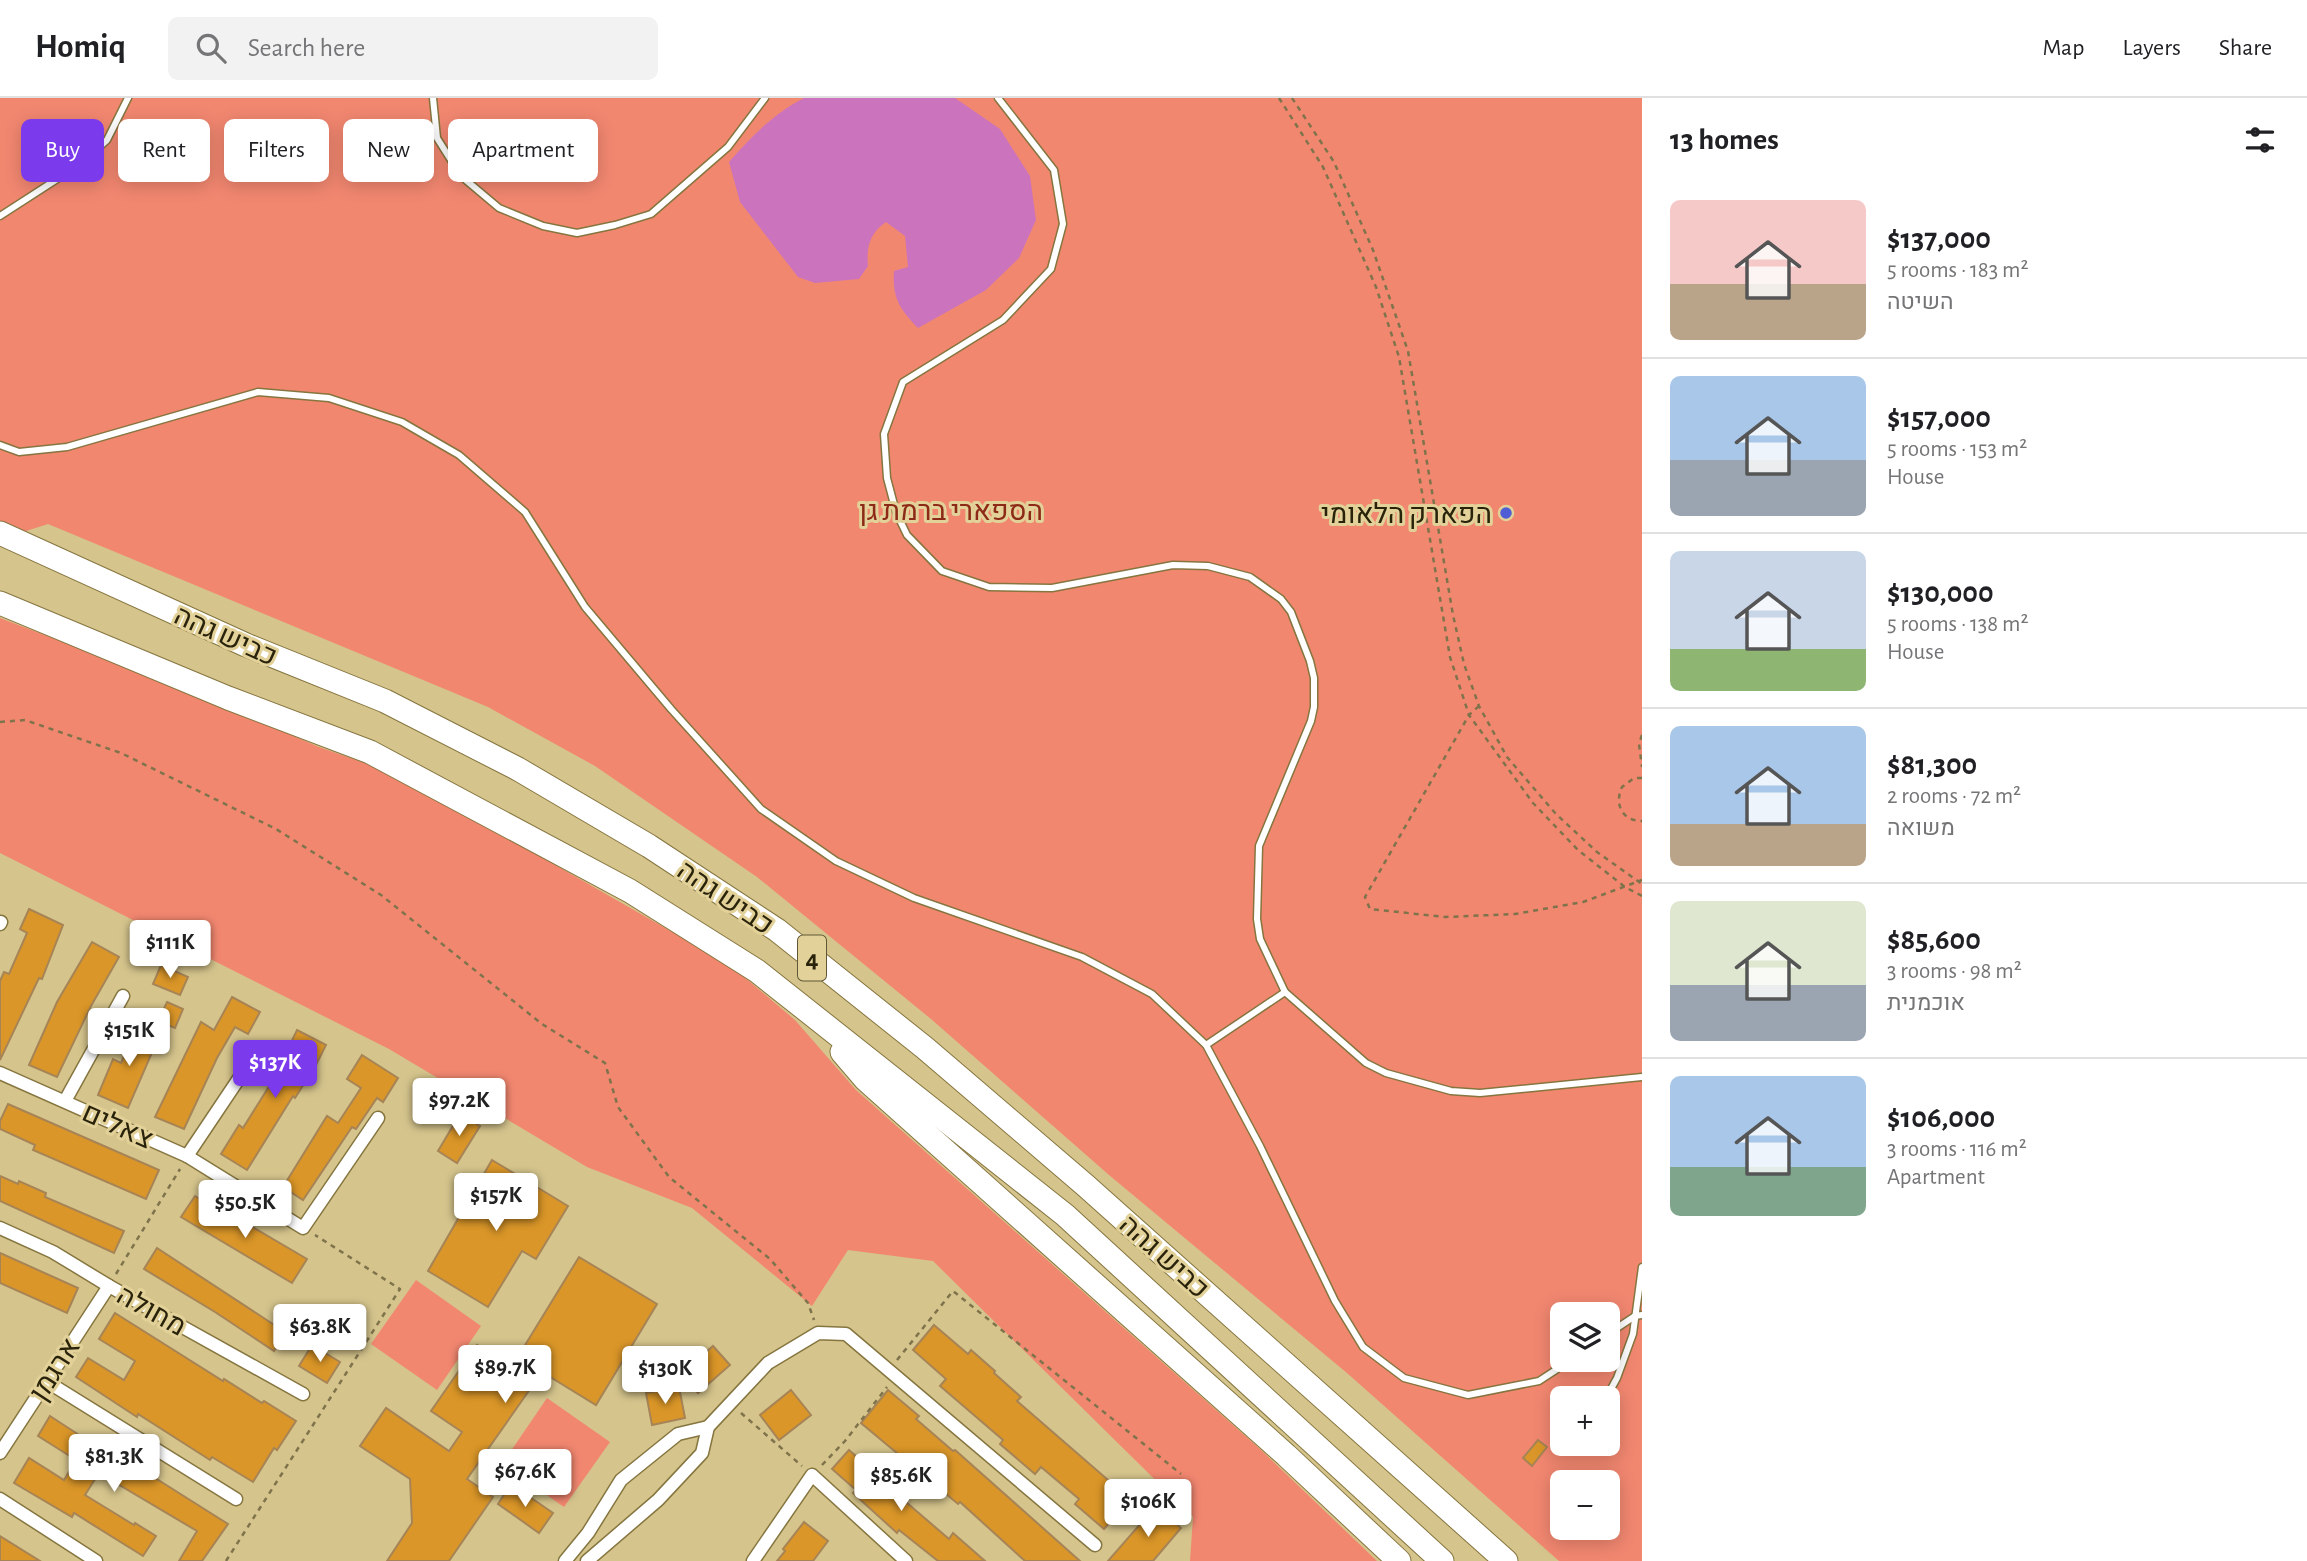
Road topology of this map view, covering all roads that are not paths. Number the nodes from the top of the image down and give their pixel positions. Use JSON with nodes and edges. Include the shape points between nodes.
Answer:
{"nodes":[{"id":1,"x":128,"y":98,"type":"edge"},
{"id":2,"x":432,"y":98,"type":"edge"},
{"id":3,"x":765,"y":98,"type":"edge"},
{"id":4,"x":998,"y":98,"type":"edge"},
{"id":5,"x":0,"y":216,"type":"edge"},
{"id":6,"x":0,"y":445,"type":"edge"},
{"id":7,"x":0,"y":533,"type":"edge"},
{"id":8,"x":0,"y":603,"type":"edge"},
{"id":9,"x":1285,"y":992,"type":"junction"},
{"id":10,"x":123,"y":996,"type":"dead end"},
{"id":11,"x":806,"y":1010,"type":"junction"},
{"id":12,"x":1206,"y":1045,"type":"junction"},
{"id":13,"x":256,"y":1053,"type":"dead end"},
{"id":14,"x":0,"y":1073,"type":"edge"},
{"id":15,"x":1642,"y":1077,"type":"edge"},
{"id":16,"x":65,"y":1101,"type":"junction"},
{"id":17,"x":378,"y":1118,"type":"dead end"},
{"id":18,"x":187,"y":1156,"type":"junction"},
{"id":19,"x":0,"y":1228,"type":"edge"},
{"id":20,"x":1642,"y":1267,"type":"edge"},
{"id":21,"x":109,"y":1286,"type":"junction"},
{"id":22,"x":1638,"y":1315,"type":"edge"},
{"id":23,"x":1620,"y":1326,"type":"edge"},
{"id":24,"x":1553,"y":1372,"type":"edge"},
{"id":25,"x":46,"y":1381,"type":"junction"},
{"id":26,"x":1613,"y":1386,"type":"edge"},
{"id":27,"x":303,"y":1394,"type":"dead end"},
{"id":28,"x":708,"y":1427,"type":"junction"},
{"id":29,"x":0,"y":1453,"type":"edge"},
{"id":30,"x":0,"y":1499,"type":"edge"},
{"id":31,"x":236,"y":1499,"type":"dead end"},
{"id":32,"x":1095,"y":1545,"type":"dead end"},
{"id":33,"x":96,"y":1561,"type":"edge"},
{"id":34,"x":565,"y":1561,"type":"edge"},
{"id":35,"x":587,"y":1561,"type":"edge"},
{"id":36,"x":753,"y":1561,"type":"edge"},
{"id":37,"x":906,"y":1561,"type":"edge"},
{"id":38,"x":1399,"y":1561,"type":"edge"},
{"id":39,"x":1442,"y":1561,"type":"edge"},
{"id":40,"x":1506,"y":1561,"type":"edge"}],
"edges":[{"from":1,"to":5,"type":"lane","via":[[107,139],[82,163]]},
{"from":2,"to":3,"type":"lane","via":[[437,138],[461,176],[499,208],[543,226],[577,233],[651,214],[729,146]]},
{"from":4,"to":9,"type":"lane","via":[[1054,170],[1063,224],[1051,269],[1003,320],[903,382],[884,433],[887,478],[896,512],[907,535],[942,570],[989,587],[1052,588],[1173,565],[1208,566],[1250,577],[1281,599],[1291,612],[1314,678],[1309,729],[1259,846],[1257,919]]},
{"from":6,"to":12,"type":"lane","via":[[19,452],[67,447],[258,392],[329,398],[402,422],[459,455],[525,512],[585,607],[761,809],[836,861],[914,898],[1082,957],[1152,994]]},
{"from":7,"to":40,"type":"highway","name":"כביש גהה","number":"4","via":[[246,645],[385,701],[518,769],[649,846],[776,930],[925,1048],[1085,1185]]},
{"from":8,"to":11,"type":"highway","name":"כביש גהה","number":"4","via":[[370,752],[630,891],[757,971]]},
{"from":9,"to":12,"type":"lane"},
{"from":9,"to":15,"type":"lane","via":[[1366,1063],[1451,1091],[1517,1091]]},
{"from":10,"to":16,"type":"street"},
{"from":11,"to":38,"type":"highway","via":[[866,1080]]},
{"from":11,"to":39,"type":"highway","name":"כביש גהה","number":"4","via":[[1065,1215]]},
{"from":12,"to":24,"type":"lane","via":[[1335,1301],[1363,1347],[1404,1378],[1468,1395],[1539,1381]]},
{"from":13,"to":18,"type":"street"},
{"from":14,"to":16,"type":"street","name":"צאלים"},
{"from":16,"to":18,"type":"street","name":"צאלים"},
{"from":17,"to":18,"type":"street","name":"צאלים","via":[[303,1228]]},
{"from":19,"to":21,"type":"street","name":"מחולה","via":[[53,1252]]},
{"from":20,"to":22,"type":"lane"},
{"from":21,"to":25,"type":"street","name":"ארגמן"},
{"from":21,"to":27,"type":"street","name":"מחולה"},
{"from":22,"to":23,"type":"lane"},
{"from":22,"to":26,"type":"lane"},
{"from":25,"to":29,"type":"street","name":"ארגמן"},
{"from":25,"to":31,"type":"street"},
{"from":28,"to":32,"type":"street","via":[[768,1363],[818,1333],[846,1334]]},
{"from":28,"to":34,"type":"street","via":[[677,1434],[621,1480]]},
{"from":28,"to":35,"type":"street","via":[[702,1453],[658,1500]]},
{"from":30,"to":33,"type":"street"},
{"from":36,"to":37,"type":"street","via":[[812,1475]]}]}
